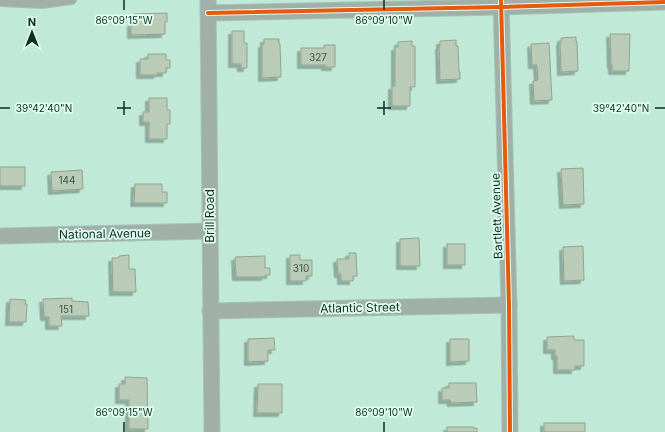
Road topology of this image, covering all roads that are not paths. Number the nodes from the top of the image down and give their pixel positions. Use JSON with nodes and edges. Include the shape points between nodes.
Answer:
{"nodes":[{"id":1,"x":72,"y":0,"type":"edge"},
{"id":2,"x":0,"y":2,"type":"edge"},
{"id":3,"x":665,"y":2,"type":"edge"},
{"id":4,"x":501,"y":3,"type":"edge"},
{"id":5,"x":208,"y":6,"type":"edge"},
{"id":6,"x":210,"y":232,"type":"junction"},
{"id":7,"x":0,"y":236,"type":"edge"},
{"id":8,"x":509,"y":305,"type":"junction"},
{"id":9,"x":210,"y":311,"type":"junction"},
{"id":10,"x":212,"y":432,"type":"edge"},
{"id":11,"x":510,"y":432,"type":"edge"}],
"edges":[{"from":1,"to":2,"type":"lane","via":[[42,4]]},
{"from":3,"to":4,"type":"street"},
{"from":4,"to":5,"type":"street"},
{"from":4,"to":8,"type":"street","name":"Bartlett Avenue"},
{"from":5,"to":6,"type":"street","name":"Brill Road"},
{"from":6,"to":7,"type":"street","name":"National Avenue"},
{"from":6,"to":9,"type":"street","name":"Brill Road"},
{"from":8,"to":9,"type":"street","name":"Atlantic Street"},
{"from":8,"to":11,"type":"street","name":"Bartlett Avenue"},
{"from":9,"to":10,"type":"street","name":"Brill Road"}]}
